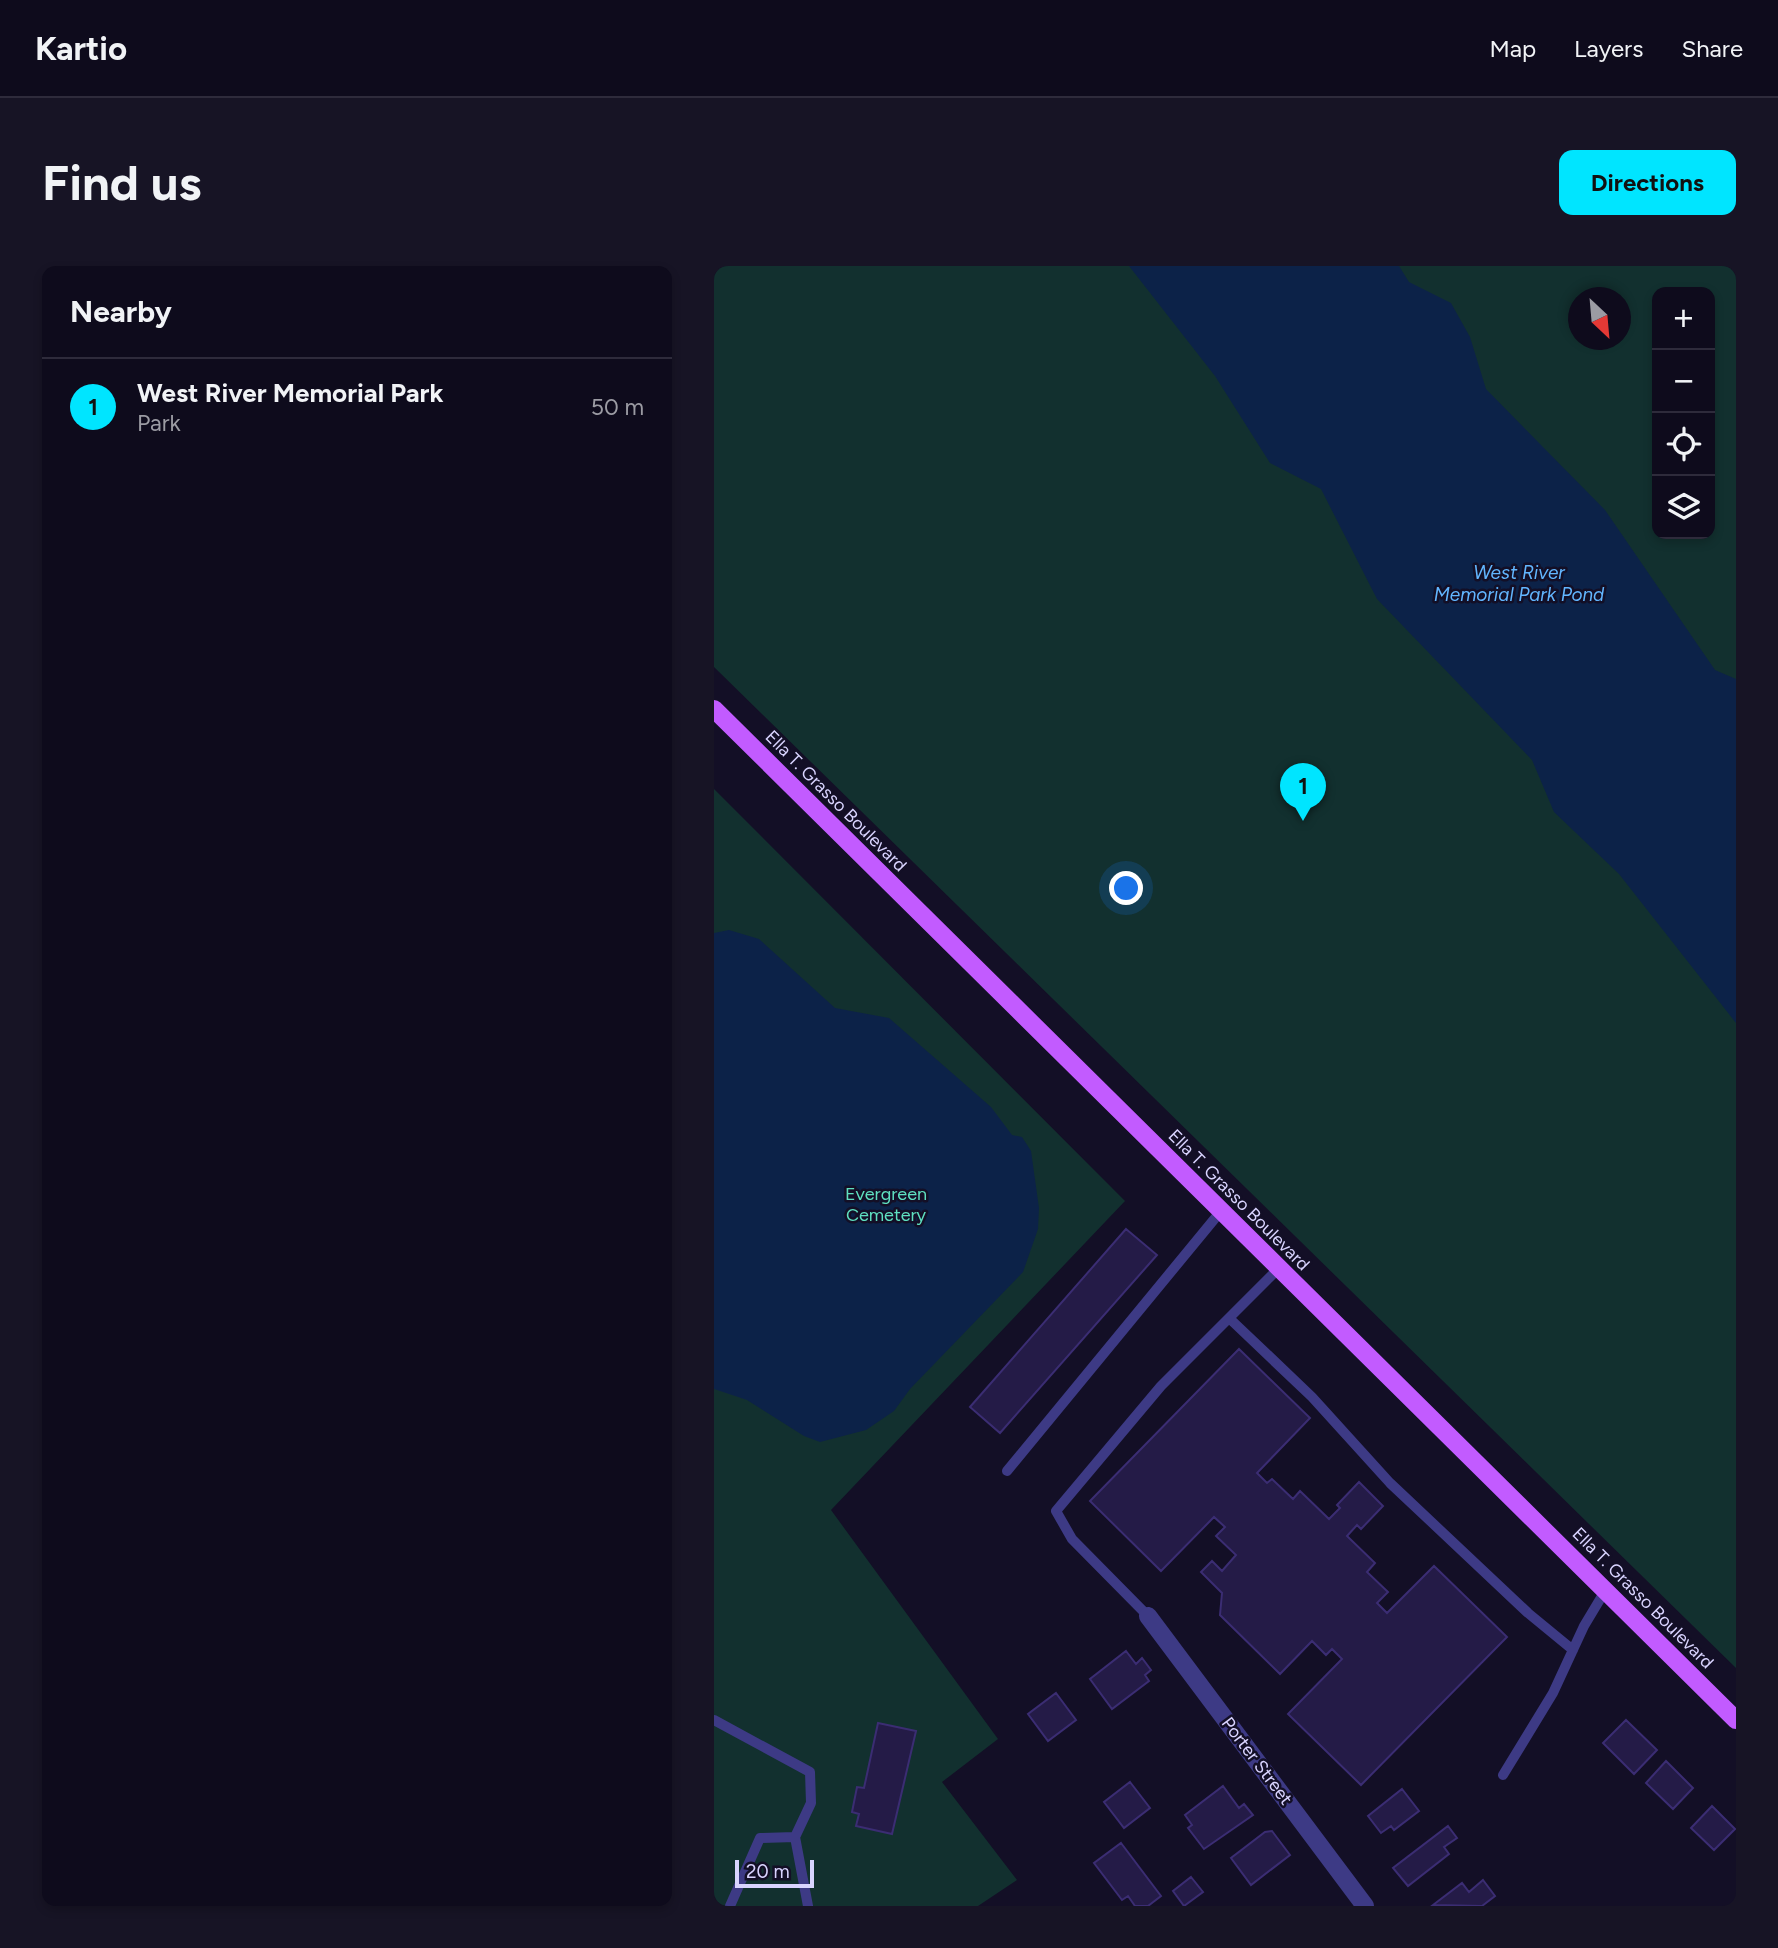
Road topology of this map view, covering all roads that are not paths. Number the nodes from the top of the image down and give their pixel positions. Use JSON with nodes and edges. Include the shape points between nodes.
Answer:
{"nodes":[{"id":1,"x":714,"y":709,"type":"edge"},
{"id":2,"x":1221,"y":1211,"type":"junction"},
{"id":3,"x":1279,"y":1268,"type":"junction"},
{"id":4,"x":1229,"y":1318,"type":"junction"},
{"id":5,"x":1007,"y":1471,"type":"dead end"},
{"id":6,"x":1605,"y":1591,"type":"junction"},
{"id":7,"x":1148,"y":1616,"type":"joint"},
{"id":8,"x":1573,"y":1650,"type":"junction"},
{"id":9,"x":714,"y":1720,"type":"edge"},
{"id":10,"x":1736,"y":1720,"type":"edge"},
{"id":11,"x":1503,"y":1775,"type":"dead end"},
{"id":12,"x":795,"y":1837,"type":"junction"},
{"id":13,"x":730,"y":1906,"type":"edge"},
{"id":14,"x":808,"y":1906,"type":"edge"},
{"id":15,"x":1365,"y":1906,"type":"edge"}],
"edges":[{"from":1,"to":2,"type":"main road","name":"Ella T. Grasso Boulevard"},
{"from":2,"to":3,"type":"main road","name":"Ella T. Grasso Boulevard"},
{"from":2,"to":5,"type":"lane"},
{"from":3,"to":4,"type":"lane"},
{"from":3,"to":6,"type":"main road","name":"Ella T. Grasso Boulevard"},
{"from":4,"to":7,"type":"lane","via":[[1161,1386],[1056,1511],[1072,1539]]},
{"from":4,"to":8,"type":"lane","via":[[1312,1397],[1390,1483]]},
{"from":6,"to":8,"type":"lane"},
{"from":6,"to":10,"type":"main road","name":"Ella T. Grasso Boulevard"},
{"from":7,"to":15,"type":"street","name":"Porter Street"},
{"from":8,"to":11,"type":"lane","via":[[1553,1693]]},
{"from":9,"to":12,"type":"lane","via":[[810,1772],[811,1803]]},
{"from":12,"to":13,"type":"lane","via":[[760,1838]]},
{"from":12,"to":14,"type":"lane"}]}
